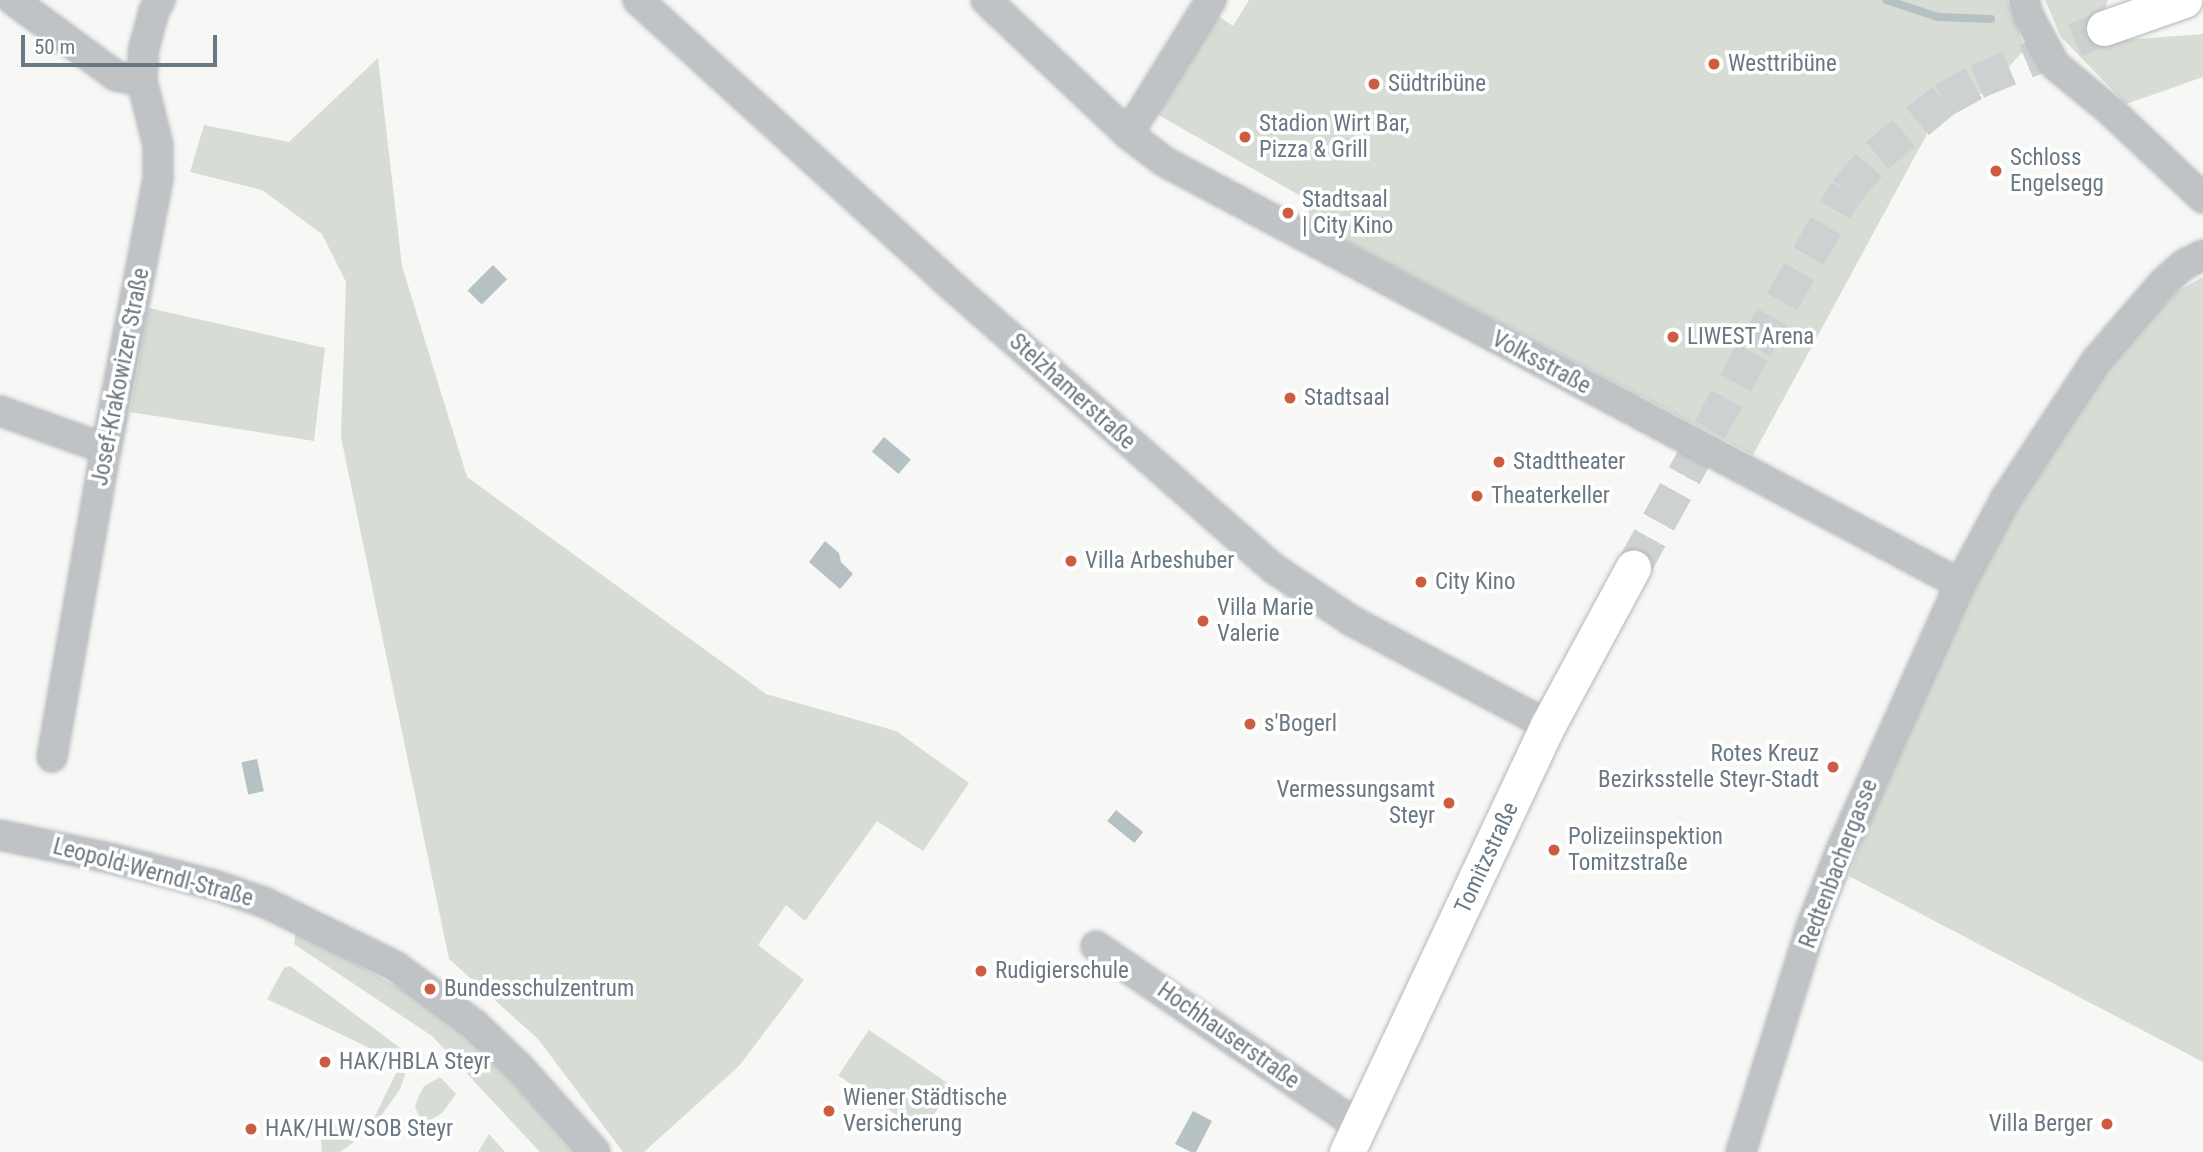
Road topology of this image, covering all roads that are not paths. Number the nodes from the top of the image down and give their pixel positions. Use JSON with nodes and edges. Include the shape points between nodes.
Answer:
{"nodes":[{"id":1,"x":13,"y":0,"type":"edge"},
{"id":2,"x":160,"y":0,"type":"edge"},
{"id":3,"x":638,"y":0,"type":"edge"},
{"id":4,"x":986,"y":0,"type":"edge"},
{"id":5,"x":1211,"y":0,"type":"edge"},
{"id":6,"x":2024,"y":0,"type":"edge"},
{"id":7,"x":2184,"y":0,"type":"edge"},
{"id":8,"x":2104,"y":28,"type":"tunnel mouth"},
{"id":9,"x":142,"y":81,"type":"junction"},
{"id":10,"x":1128,"y":134,"type":"junction"},
{"id":11,"x":2203,"y":198,"type":"edge"},
{"id":12,"x":2203,"y":255,"type":"edge"},
{"id":13,"x":0,"y":411,"type":"edge"},
{"id":14,"x":106,"y":449,"type":"junction"},
{"id":15,"x":1633,"y":568,"type":"tunnel mouth"},
{"id":16,"x":1960,"y":584,"type":"junction"},
{"id":17,"x":1548,"y":725,"type":"junction"},
{"id":18,"x":52,"y":757,"type":"dead end"},
{"id":19,"x":0,"y":835,"type":"edge"},
{"id":20,"x":1096,"y":946,"type":"dead end"},
{"id":21,"x":1353,"y":1140,"type":"edge"},
{"id":22,"x":595,"y":1152,"type":"edge"},
{"id":23,"x":1741,"y":1152,"type":"edge"}],
"edges":[{"from":1,"to":9,"type":"street","via":[[116,76]]},
{"from":2,"to":9,"type":"street","name":"Josef-Krakowizer Straße","via":[[144,48]]},
{"from":3,"to":17,"type":"street","name":"Stelzhamerstraße","via":[[1273,568],[1352,621]]},
{"from":4,"to":10,"type":"street","name":"Volksstraße"},
{"from":5,"to":10,"type":"street"},
{"from":6,"to":11,"type":"street","via":[[2055,65]]},
{"from":7,"to":8,"type":"main road"},
{"from":9,"to":14,"type":"street","name":"Josef-Krakowizer Straße","via":[[158,145],[158,178]]},
{"from":10,"to":16,"type":"street","name":"Volksstraße","via":[[1165,162]]},
{"from":12,"to":16,"type":"street","name":"Redtenbachergasse","via":[[2164,282],[2096,361],[2006,498]]},
{"from":13,"to":14,"type":"street"},
{"from":14,"to":18,"type":"street","name":"Josef-Krakowizer Straße"},
{"from":15,"to":17,"type":"main road","name":"Tomitzstraße"},
{"from":16,"to":23,"type":"street","name":"Redtenbachergasse","via":[[1811,927]]},
{"from":17,"to":21,"type":"main road","name":"Tomitzstraße"},
{"from":19,"to":22,"type":"street","name":"Leopold-Werndl-Straße","via":[[214,885],[276,907],[395,966],[474,1024]]},
{"from":20,"to":21,"type":"street","name":"Hochhauserstraße"}]}
